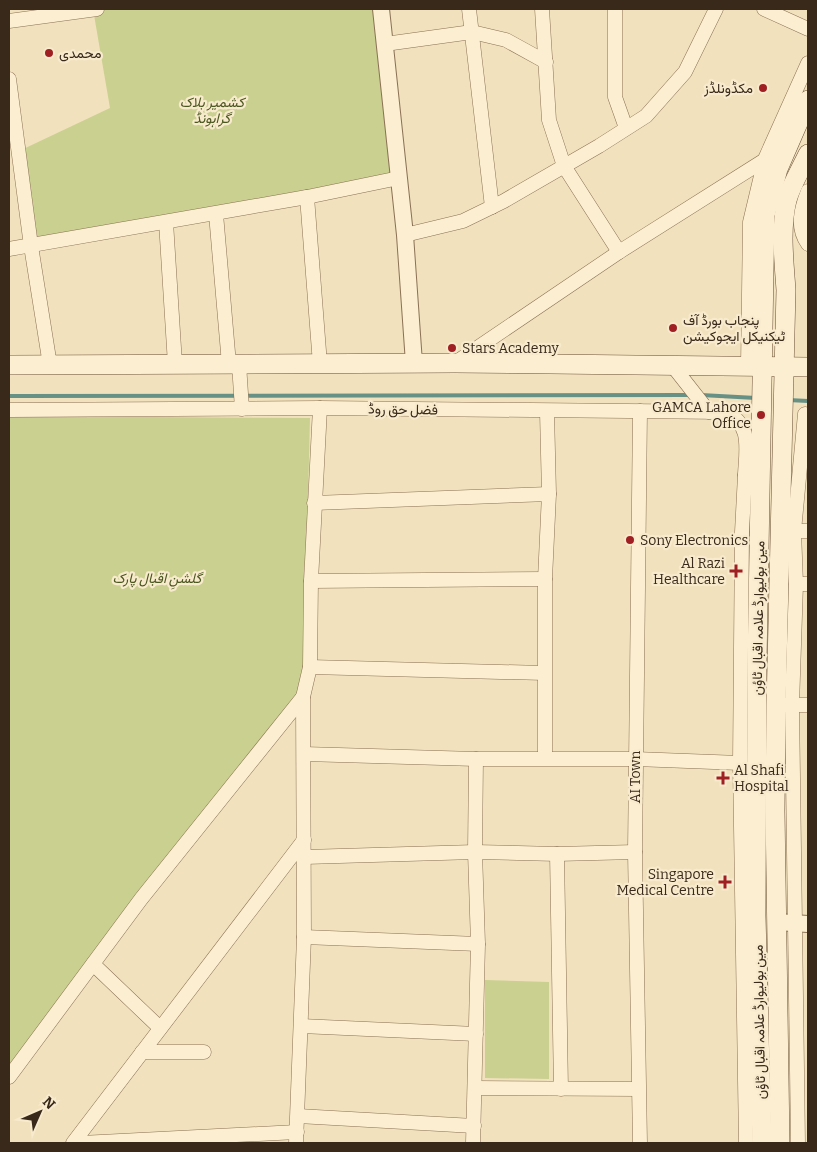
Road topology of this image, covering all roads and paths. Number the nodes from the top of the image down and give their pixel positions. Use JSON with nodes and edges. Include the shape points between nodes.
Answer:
{"nodes":[{"id":1,"x":97,"y":9,"type":"edge"},
{"id":2,"x":381,"y":9,"type":"edge"},
{"id":3,"x":469,"y":9,"type":"edge"},
{"id":4,"x":542,"y":9,"type":"edge"},
{"id":5,"x":615,"y":9,"type":"edge"},
{"id":6,"x":716,"y":9,"type":"edge"},
{"id":7,"x":764,"y":9,"type":"edge"},
{"id":8,"x":71,"y":11,"type":"edge"},
{"id":9,"x":16,"y":17,"type":"edge"},
{"id":10,"x":808,"y":29,"type":"edge"},
{"id":11,"x":472,"y":32,"type":"junction"},
{"id":12,"x":385,"y":44,"type":"junction"},
{"id":13,"x":546,"y":62,"type":"junction"},
{"id":14,"x":808,"y":63,"type":"edge"},
{"id":15,"x":9,"y":79,"type":"edge"},
{"id":16,"x":808,"y":100,"type":"edge"},
{"id":17,"x":626,"y":128,"type":"junction"},
{"id":18,"x":790,"y":144,"type":"junction"},
{"id":19,"x":808,"y":154,"type":"edge"},
{"id":20,"x":765,"y":159,"type":"junction"},
{"id":21,"x":14,"y":166,"type":"edge"},
{"id":22,"x":564,"y":166,"type":"junction"},
{"id":23,"x":399,"y":178,"type":"junction"},
{"id":24,"x":808,"y":190,"type":"edge"},
{"id":25,"x":307,"y":197,"type":"junction"},
{"id":26,"x":492,"y":207,"type":"junction"},
{"id":27,"x":216,"y":214,"type":"junction"},
{"id":28,"x":166,"y":222,"type":"junction"},
{"id":29,"x":405,"y":235,"type":"junction"},
{"id":30,"x":806,"y":239,"type":"edge"},
{"id":31,"x":783,"y":242,"type":"junction"},
{"id":32,"x":30,"y":246,"type":"junction"},
{"id":33,"x":9,"y":249,"type":"edge"},
{"id":34,"x":619,"y":252,"type":"junction"},
{"id":35,"x":414,"y":363,"type":"junction"},
{"id":36,"x":455,"y":363,"type":"junction"},
{"id":37,"x":175,"y":364,"type":"junction"},
{"id":38,"x":234,"y":364,"type":"junction"},
{"id":39,"x":320,"y":364,"type":"junction"},
{"id":40,"x":672,"y":364,"type":"junction"},
{"id":41,"x":9,"y":365,"type":"edge"},
{"id":42,"x":50,"y":365,"type":"junction"},
{"id":43,"x":808,"y":367,"type":"edge"},
{"id":44,"x":757,"y":370,"type":"junction"},
{"id":45,"x":784,"y":374,"type":"junction"},
{"id":46,"x":242,"y":405,"type":"junction"},
{"id":47,"x":704,"y":406,"type":"junction"},
{"id":48,"x":320,"y":408,"type":"junction"},
{"id":49,"x":9,"y":410,"type":"edge"},
{"id":50,"x":640,"y":411,"type":"junction"},
{"id":51,"x":783,"y":411,"type":"junction"},
{"id":52,"x":547,"y":412,"type":"junction"},
{"id":53,"x":807,"y":414,"type":"edge"},
{"id":54,"x":753,"y":475,"type":"junction"},
{"id":55,"x":549,"y":494,"type":"junction"},
{"id":56,"x":314,"y":503,"type":"junction"},
{"id":57,"x":801,"y":531,"type":"edge"},
{"id":58,"x":545,"y":579,"type":"junction"},
{"id":59,"x":311,"y":581,"type":"junction"},
{"id":60,"x":802,"y":584,"type":"edge"},
{"id":61,"x":310,"y":667,"type":"junction"},
{"id":62,"x":544,"y":673,"type":"junction"},
{"id":63,"x":303,"y":697,"type":"junction"},
{"id":64,"x":784,"y":705,"type":"junction"},
{"id":65,"x":808,"y":706,"type":"edge"},
{"id":66,"x":304,"y":754,"type":"junction"},
{"id":67,"x":545,"y":758,"type":"junction"},
{"id":68,"x":476,"y":759,"type":"junction"},
{"id":69,"x":635,"y":759,"type":"junction"},
{"id":70,"x":740,"y":763,"type":"junction"},
{"id":71,"x":304,"y":840,"type":"junction"},
{"id":72,"x":475,"y":852,"type":"junction"},
{"id":73,"x":635,"y":852,"type":"junction"},
{"id":74,"x":557,"y":854,"type":"junction"},
{"id":75,"x":305,"y":857,"type":"junction"},
{"id":76,"x":793,"y":923,"type":"edge"},
{"id":77,"x":304,"y":937,"type":"junction"},
{"id":78,"x":478,"y":944,"type":"junction"},
{"id":79,"x":93,"y":964,"type":"junction"},
{"id":80,"x":301,"y":1026,"type":"junction"},
{"id":81,"x":160,"y":1028,"type":"junction"},
{"id":82,"x":476,"y":1034,"type":"junction"},
{"id":83,"x":142,"y":1052,"type":"junction"},
{"id":84,"x":204,"y":1052,"type":"dead end"},
{"id":85,"x":9,"y":1077,"type":"edge"},
{"id":86,"x":475,"y":1088,"type":"junction"},
{"id":87,"x":561,"y":1089,"type":"junction"},
{"id":88,"x":638,"y":1089,"type":"junction"},
{"id":89,"x":298,"y":1116,"type":"junction"},
{"id":90,"x":474,"y":1126,"type":"junction"},
{"id":91,"x":297,"y":1138,"type":"edge"},
{"id":92,"x":73,"y":1143,"type":"edge"},
{"id":93,"x":81,"y":1143,"type":"edge"},
{"id":94,"x":473,"y":1143,"type":"edge"},
{"id":95,"x":640,"y":1143,"type":"edge"},
{"id":96,"x":746,"y":1143,"type":"edge"},
{"id":97,"x":762,"y":1143,"type":"edge"},
{"id":98,"x":780,"y":1143,"type":"edge"},
{"id":99,"x":798,"y":1143,"type":"edge"}],
"edges":[{"from":1,"to":8,"type":"street"},
{"from":2,"to":12,"type":"street"},
{"from":3,"to":11,"type":"street"},
{"from":4,"to":13,"type":"street"},
{"from":5,"to":17,"type":"street","via":[[614,97]]},
{"from":6,"to":17,"type":"street","via":[[685,72],[646,116]]},
{"from":7,"to":10,"type":"street"},
{"from":8,"to":9,"type":"street"},
{"from":11,"to":12,"type":"street"},
{"from":11,"to":13,"type":"street","via":[[506,40]]},
{"from":11,"to":26,"type":"street"},
{"from":12,"to":23,"type":"street"},
{"from":13,"to":22,"type":"street","via":[[549,120]]},
{"from":14,"to":20,"type":"street"},
{"from":15,"to":21,"type":"street"},
{"from":16,"to":18,"type":"main road","name":"مین بولیوارڈ علامہ اقبال ٹاؤن"},
{"from":17,"to":22,"type":"street"},
{"from":18,"to":20,"type":"street"},
{"from":18,"to":44,"type":"main road","name":"مین بولیوارڈ علامہ اقبال ٹاؤن","via":[[778,169],[765,215]]},
{"from":19,"to":31,"type":"main road","via":[[788,198]]},
{"from":20,"to":34,"type":"street"},
{"from":20,"to":44,"type":"street","via":[[750,222]]},
{"from":21,"to":32,"type":"street"},
{"from":22,"to":26,"type":"street"},
{"from":22,"to":34,"type":"street"},
{"from":23,"to":25,"type":"street"},
{"from":23,"to":29,"type":"street"},
{"from":24,"to":30,"type":"street","via":[[801,215]]},
{"from":25,"to":27,"type":"street"},
{"from":25,"to":39,"type":"street"},
{"from":26,"to":29,"type":"street","via":[[463,221]]},
{"from":27,"to":28,"type":"street"},
{"from":27,"to":38,"type":"street"},
{"from":28,"to":32,"type":"street"},
{"from":28,"to":37,"type":"street"},
{"from":29,"to":35,"type":"street"},
{"from":30,"to":31,"type":"street"},
{"from":31,"to":45,"type":"main road","via":[[786,290]]},
{"from":32,"to":33,"type":"street"},
{"from":32,"to":42,"type":"street"},
{"from":34,"to":36,"type":"street"},
{"from":35,"to":36,"type":"main road"},
{"from":35,"to":39,"type":"main road"},
{"from":36,"to":40,"type":"main road"},
{"from":37,"to":38,"type":"main road"},
{"from":37,"to":42,"type":"main road"},
{"from":38,"to":39,"type":"main road"},
{"from":38,"to":46,"type":"street"},
{"from":40,"to":44,"type":"main road"},
{"from":40,"to":47,"type":"street"},
{"from":41,"to":42,"type":"main road"},
{"from":43,"to":45,"type":"main road"},
{"from":44,"to":45,"type":"main road"},
{"from":44,"to":54,"type":"main road","name":"مین بولیوارڈ علامہ اقبال ٹاؤن","via":[[761,408]]},
{"from":45,"to":51,"type":"main road","name":"مین بولیوارڈ علامہ اقبال ٹاؤن"},
{"from":46,"to":48,"type":"street","name":"فضل حق روڈ"},
{"from":46,"to":49,"type":"street","name":"فضل حق روڈ"},
{"from":47,"to":50,"type":"street","name":"فضل حق روڈ"},
{"from":47,"to":54,"type":"street","name":"فضل حق روڈ","via":[[730,415],[742,426]]},
{"from":48,"to":52,"type":"street","name":"فضل حق روڈ"},
{"from":48,"to":56,"type":"street"},
{"from":50,"to":52,"type":"street","name":"فضل حق روڈ"},
{"from":50,"to":69,"type":"street","name":"AI Town"},
{"from":51,"to":53,"type":"street"},
{"from":51,"to":64,"type":"main road","name":"مین بولیوارڈ علامہ اقبال ٹاؤن"},
{"from":52,"to":55,"type":"street"},
{"from":53,"to":57,"type":"street"},
{"from":54,"to":70,"type":"street","name":"فضل حق روڈ","via":[[742,532]]},
{"from":54,"to":97,"type":"main road","name":"مین بولیوارڈ علامہ اقبال ٹاؤن","via":[[757,663],[756,916]]},
{"from":55,"to":56,"type":"street"},
{"from":55,"to":58,"type":"street"},
{"from":56,"to":59,"type":"street"},
{"from":57,"to":60,"type":"street"},
{"from":58,"to":59,"type":"street"},
{"from":58,"to":62,"type":"street"},
{"from":59,"to":61,"type":"street"},
{"from":60,"to":64,"type":"street"},
{"from":61,"to":62,"type":"street"},
{"from":61,"to":63,"type":"street"},
{"from":62,"to":67,"type":"street"},
{"from":63,"to":66,"type":"street"},
{"from":63,"to":79,"type":"street"},
{"from":64,"to":65,"type":"street"},
{"from":64,"to":76,"type":"main road","name":"مین بولیوارڈ علامہ اقبال ٹاؤن","via":[[774,811]]},
{"from":66,"to":68,"type":"street"},
{"from":66,"to":71,"type":"street"},
{"from":67,"to":68,"type":"street"},
{"from":67,"to":69,"type":"street"},
{"from":68,"to":72,"type":"street"},
{"from":69,"to":70,"type":"street"},
{"from":69,"to":73,"type":"street","name":"AI Town"},
{"from":70,"to":96,"type":"street","name":"فضل حق روڈ"},
{"from":71,"to":75,"type":"street"},
{"from":71,"to":81,"type":"street"},
{"from":72,"to":74,"type":"street"},
{"from":72,"to":75,"type":"street"},
{"from":72,"to":78,"type":"street"},
{"from":73,"to":74,"type":"street"},
{"from":73,"to":88,"type":"street","name":"AI Town"},
{"from":74,"to":87,"type":"street"},
{"from":75,"to":77,"type":"street"},
{"from":76,"to":98,"type":"main road","name":"مین بولیوارڈ علامہ اقبال ٹاؤن"},
{"from":76,"to":99,"type":"street"},
{"from":77,"to":78,"type":"street"},
{"from":77,"to":80,"type":"street"},
{"from":78,"to":82,"type":"street"},
{"from":79,"to":81,"type":"street"},
{"from":79,"to":85,"type":"street"},
{"from":80,"to":82,"type":"street"},
{"from":80,"to":89,"type":"street"},
{"from":81,"to":83,"type":"street"},
{"from":82,"to":86,"type":"street"},
{"from":83,"to":84,"type":"street"},
{"from":83,"to":92,"type":"street"},
{"from":86,"to":87,"type":"street"},
{"from":86,"to":90,"type":"street"},
{"from":87,"to":88,"type":"street"},
{"from":88,"to":95,"type":"street","name":"AI Town"},
{"from":89,"to":90,"type":"street"},
{"from":89,"to":91,"type":"street"},
{"from":90,"to":94,"type":"street"},
{"from":91,"to":93,"type":"street"}]}
